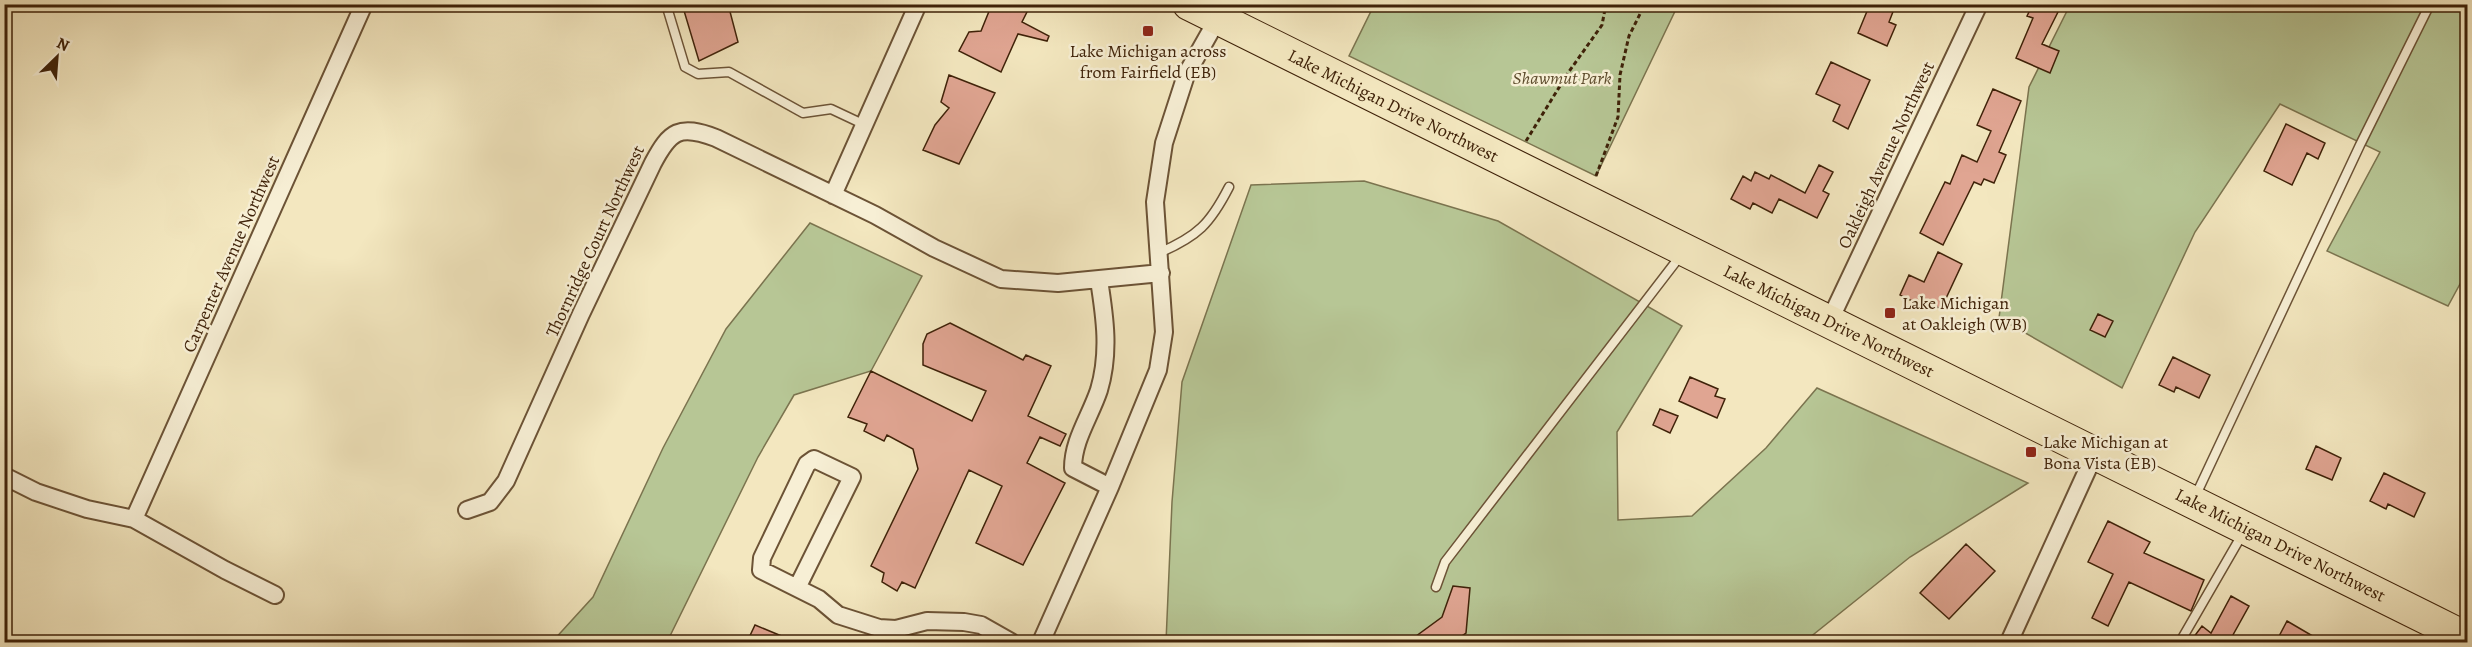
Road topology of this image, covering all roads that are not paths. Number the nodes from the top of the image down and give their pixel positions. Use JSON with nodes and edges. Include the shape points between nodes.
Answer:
{"nodes":[{"id":1,"x":364,"y":4,"type":"edge"},
{"id":2,"x":666,"y":4,"type":"edge"},
{"id":3,"x":918,"y":4,"type":"edge"},
{"id":4,"x":1189,"y":4,"type":"edge"},
{"id":5,"x":1979,"y":4,"type":"edge"},
{"id":6,"x":2430,"y":4,"type":"edge"},
{"id":7,"x":1222,"y":12,"type":"edge"},
{"id":8,"x":865,"y":125,"type":"junction"},
{"id":9,"x":1228,"y":187,"type":"dead end"},
{"id":10,"x":833,"y":195,"type":"junction"},
{"id":11,"x":1684,"y":250,"type":"junction"},
{"id":12,"x":1159,"y":253,"type":"junction"},
{"id":13,"x":1161,"y":273,"type":"junction"},
{"id":14,"x":1099,"y":280,"type":"junction"},
{"id":15,"x":1829,"y":322,"type":"junction"},
{"id":16,"x":2096,"y":451,"type":"junction"},
{"id":17,"x":4,"y":476,"type":"edge"},
{"id":18,"x":1110,"y":487,"type":"junction"},
{"id":19,"x":2193,"y":500,"type":"junction"},
{"id":20,"x":467,"y":510,"type":"dead end"},
{"id":21,"x":134,"y":519,"type":"junction"},
{"id":22,"x":2246,"y":527,"type":"junction"},
{"id":23,"x":1436,"y":586,"type":"dead end"},
{"id":24,"x":797,"y":588,"type":"junction"},
{"id":25,"x":275,"y":595,"type":"dead end"},
{"id":26,"x":2468,"y":639,"type":"edge"},
{"id":27,"x":1011,"y":642,"type":"edge"},
{"id":28,"x":1041,"y":642,"type":"edge"},
{"id":29,"x":2009,"y":642,"type":"edge"},
{"id":30,"x":2180,"y":642,"type":"edge"}],
"edges":[{"from":1,"to":21,"type":"street","name":"Carpenter Avenue Northwest"},
{"from":2,"to":8,"type":"lane","via":[[685,67],[698,74],[729,72],[803,113],[831,109]]},
{"from":3,"to":8,"type":"street"},
{"from":4,"to":7,"type":"highway","name":"Lake Michigan Drive Northwest"},
{"from":5,"to":15,"type":"street","name":"Oakleigh Avenue Northwest"},
{"from":6,"to":19,"type":"lane"},
{"from":7,"to":11,"type":"highway","name":"Lake Michigan Drive Northwest"},
{"from":7,"to":12,"type":"street","via":[[1186,75],[1164,143],[1155,202]]},
{"from":8,"to":10,"type":"street"},
{"from":9,"to":12,"type":"lane","via":[[1208,223],[1182,243]]},
{"from":10,"to":14,"type":"street","name":"Thornridge Court Northwest","via":[[1000,279],[1058,283]]},
{"from":10,"to":20,"type":"street","name":"Thornridge Court Northwest","via":[[698,131],[679,132],[665,141],[506,481],[489,502]]},
{"from":11,"to":15,"type":"highway","name":"Lake Michigan Drive Northwest"},
{"from":11,"to":23,"type":"lane","via":[[1445,562]]},
{"from":12,"to":13,"type":"street"},
{"from":13,"to":14,"type":"street","name":"Thornridge Court Northwest"},
{"from":13,"to":18,"type":"street","via":[[1164,332],[1158,370]]},
{"from":14,"to":18,"type":"street","via":[[1107,334],[1105,363],[1073,452],[1073,468]]},
{"from":15,"to":16,"type":"highway","name":"Lake Michigan Drive Northwest"},
{"from":16,"to":19,"type":"highway","name":"Lake Michigan Drive Northwest"},
{"from":16,"to":29,"type":"street"},
{"from":17,"to":21,"type":"street","via":[[36,492]]},
{"from":18,"to":28,"type":"street"},
{"from":19,"to":22,"type":"highway","name":"Lake Michigan Drive Northwest"},
{"from":21,"to":25,"type":"street"},
{"from":22,"to":26,"type":"highway","name":"Lake Michigan Drive Northwest"},
{"from":22,"to":30,"type":"lane"},
{"from":24,"to":24,"type":"street","via":[[761,570],[762,558],[807,464],[814,459],[852,477]]},
{"from":24,"to":27,"type":"street","via":[[838,615],[879,628],[896,629],[927,621],[964,622],[981,625]]}]}
